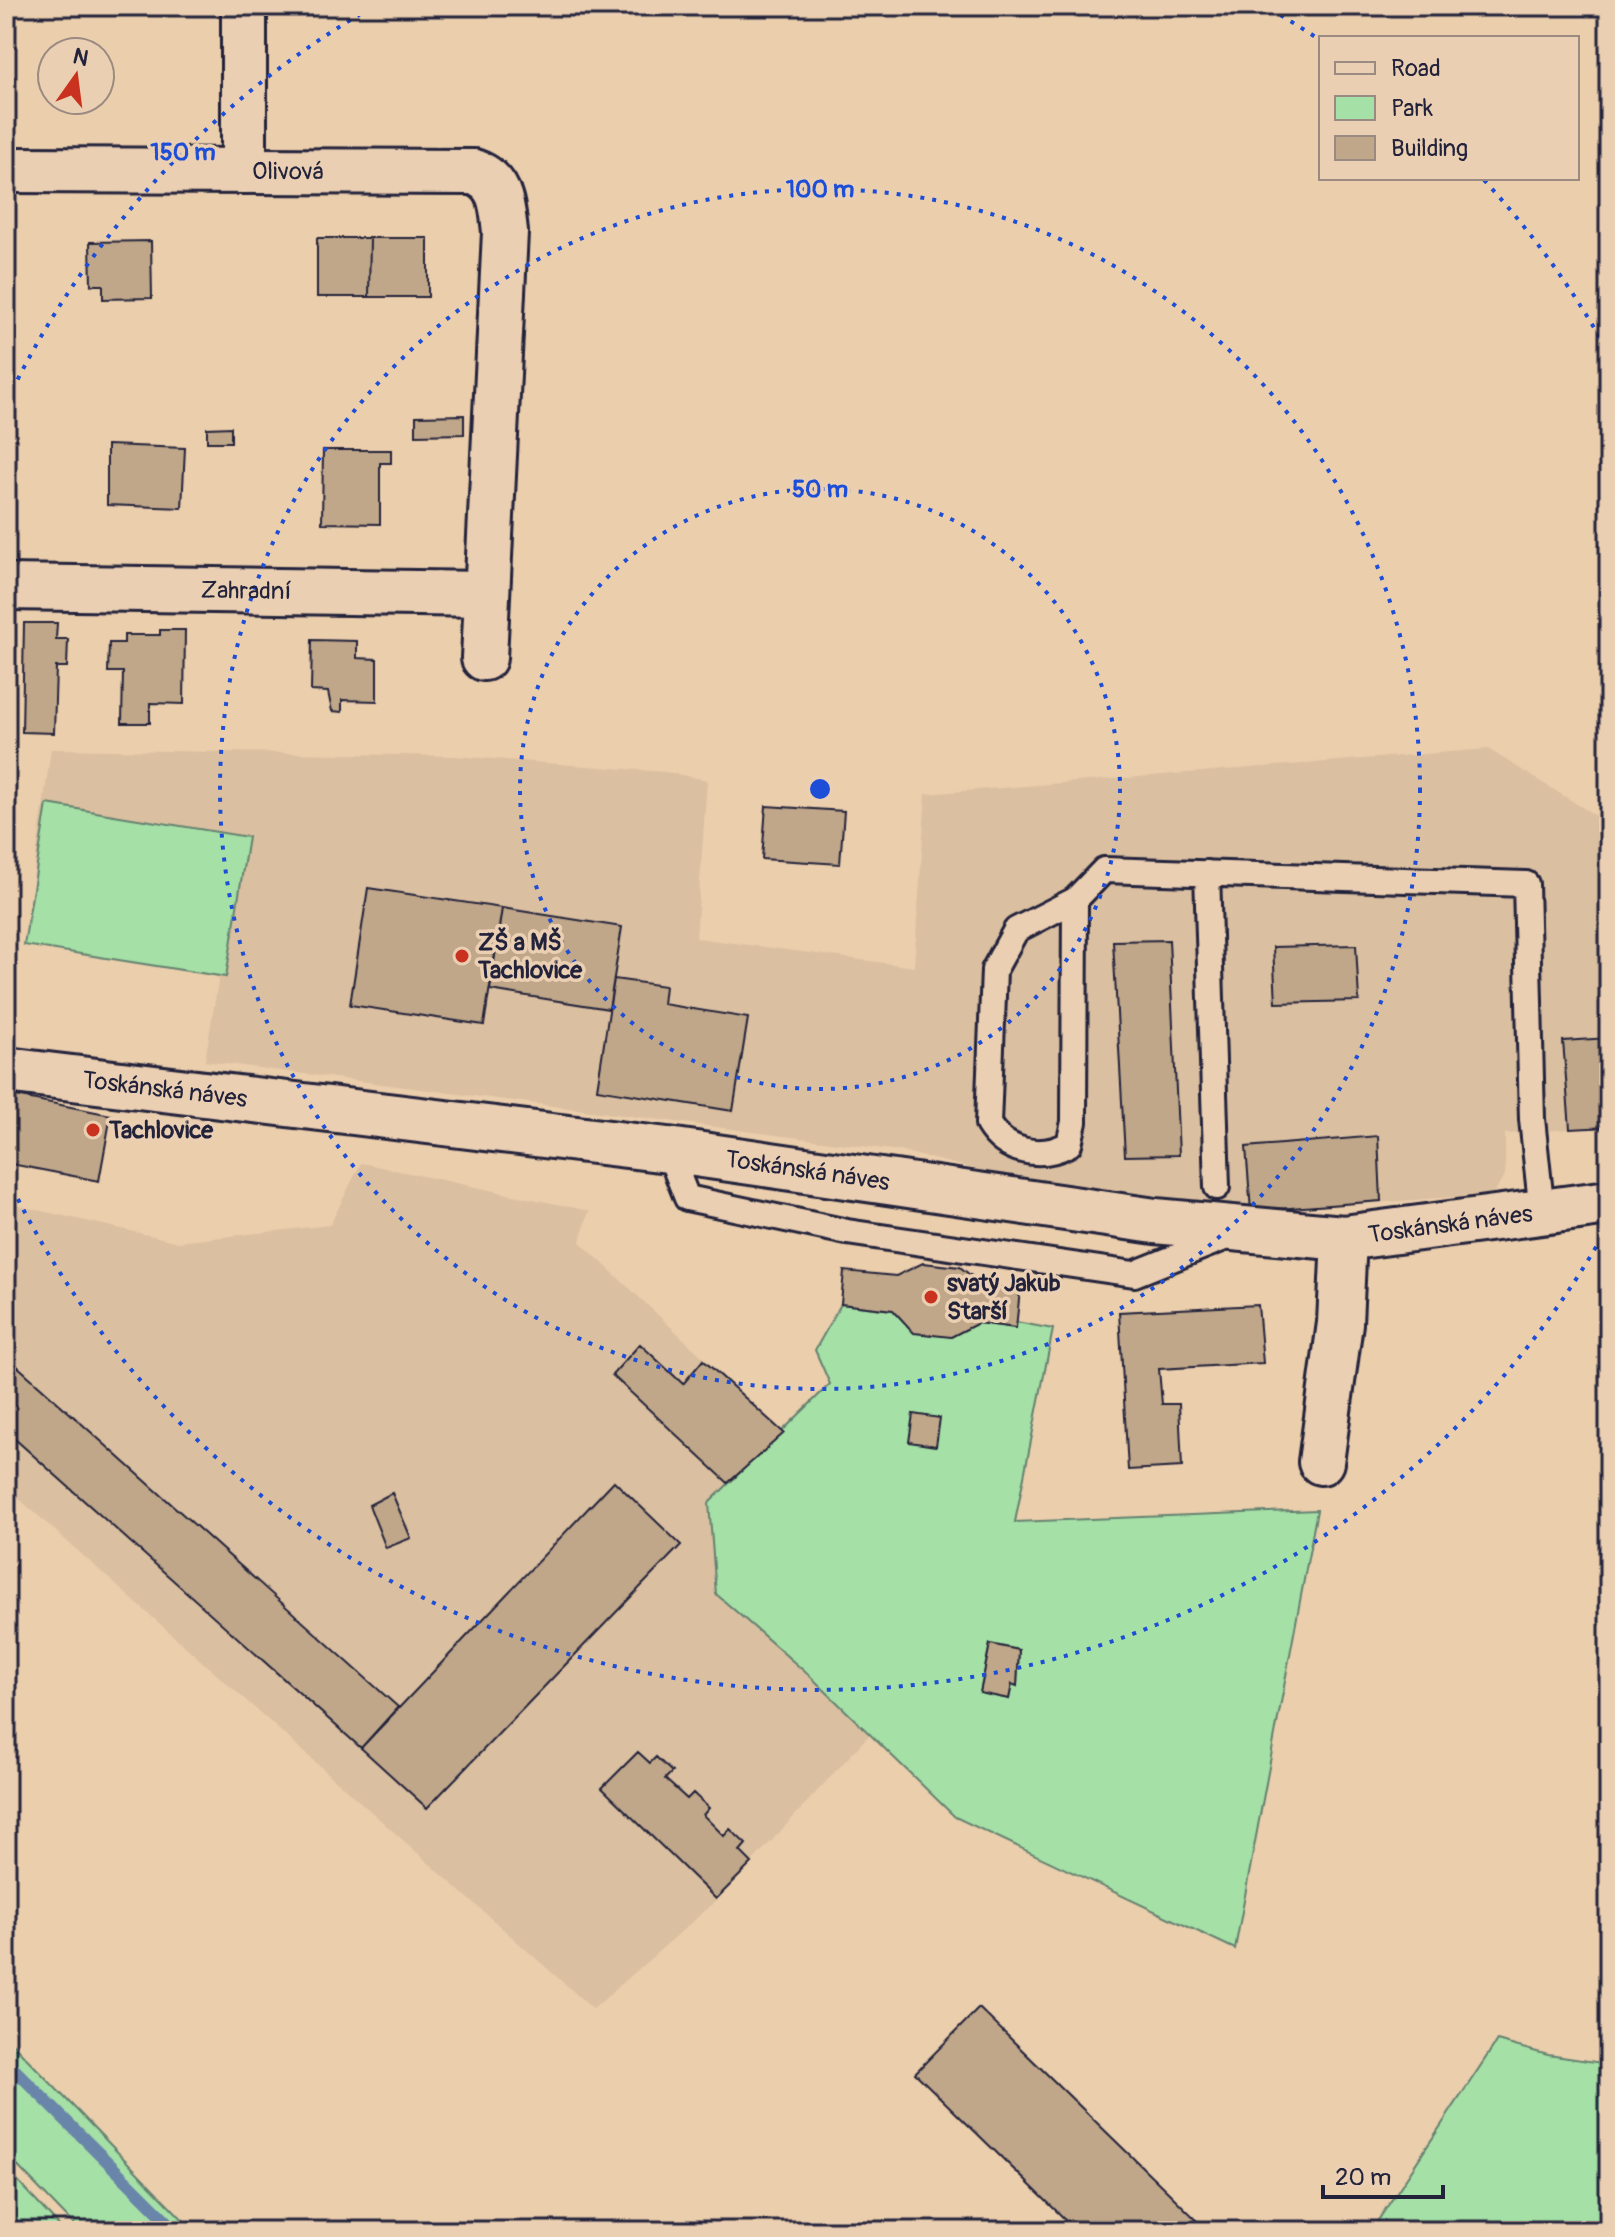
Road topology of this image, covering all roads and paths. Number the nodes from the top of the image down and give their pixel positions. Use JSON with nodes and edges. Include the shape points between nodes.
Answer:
{"nodes":[{"id":1,"x":244,"y":6,"type":"edge"},
{"id":2,"x":6,"y":170,"type":"edge"},
{"id":3,"x":244,"y":171,"type":"junction"},
{"id":4,"x":6,"y":587,"type":"edge"},
{"id":5,"x":486,"y":594,"type":"junction"},
{"id":6,"x":484,"y":658,"type":"dead end"},
{"id":7,"x":1207,"y":873,"type":"junction"},
{"id":8,"x":1075,"y":900,"type":"junction"},
{"id":9,"x":6,"y":1070,"type":"edge"},
{"id":10,"x":1217,"y":1187,"type":"dead end"},
{"id":11,"x":1609,"y":1203,"type":"edge"},
{"id":12,"x":1542,"y":1213,"type":"junction"},
{"id":13,"x":1344,"y":1238,"type":"junction"},
{"id":14,"x":1321,"y":1462,"type":"dead end"}],
"edges":[{"from":1,"to":3,"type":"street"},
{"from":2,"to":3,"type":"street","name":"Olivová"},
{"from":3,"to":5,"type":"street","name":"Olivová","via":[[474,172],[489,177],[501,195],[505,232]]},
{"from":4,"to":5,"type":"street","name":"Zahradní"},
{"from":5,"to":6,"type":"street"},
{"from":7,"to":8,"type":"lane","via":[[1104,870]]},
{"from":7,"to":10,"type":"lane"},
{"from":7,"to":12,"type":"lane","via":[[1526,884],[1532,1119]]},
{"from":8,"to":8,"type":"lane","via":[[1074,1122],[1069,1144],[1055,1152],[1015,1149],[997,1139],[988,1124],[994,970],[1016,930]]},
{"from":9,"to":13,"type":"street","name":"Toskánská náves","via":[[668,1150],[1155,1221]]},
{"from":11,"to":12,"type":"street","name":"Toskánská náves"},
{"from":12,"to":13,"type":"street","name":"Toskánská náves"},
{"from":13,"to":14,"type":"street","via":[[1340,1323]]}]}
